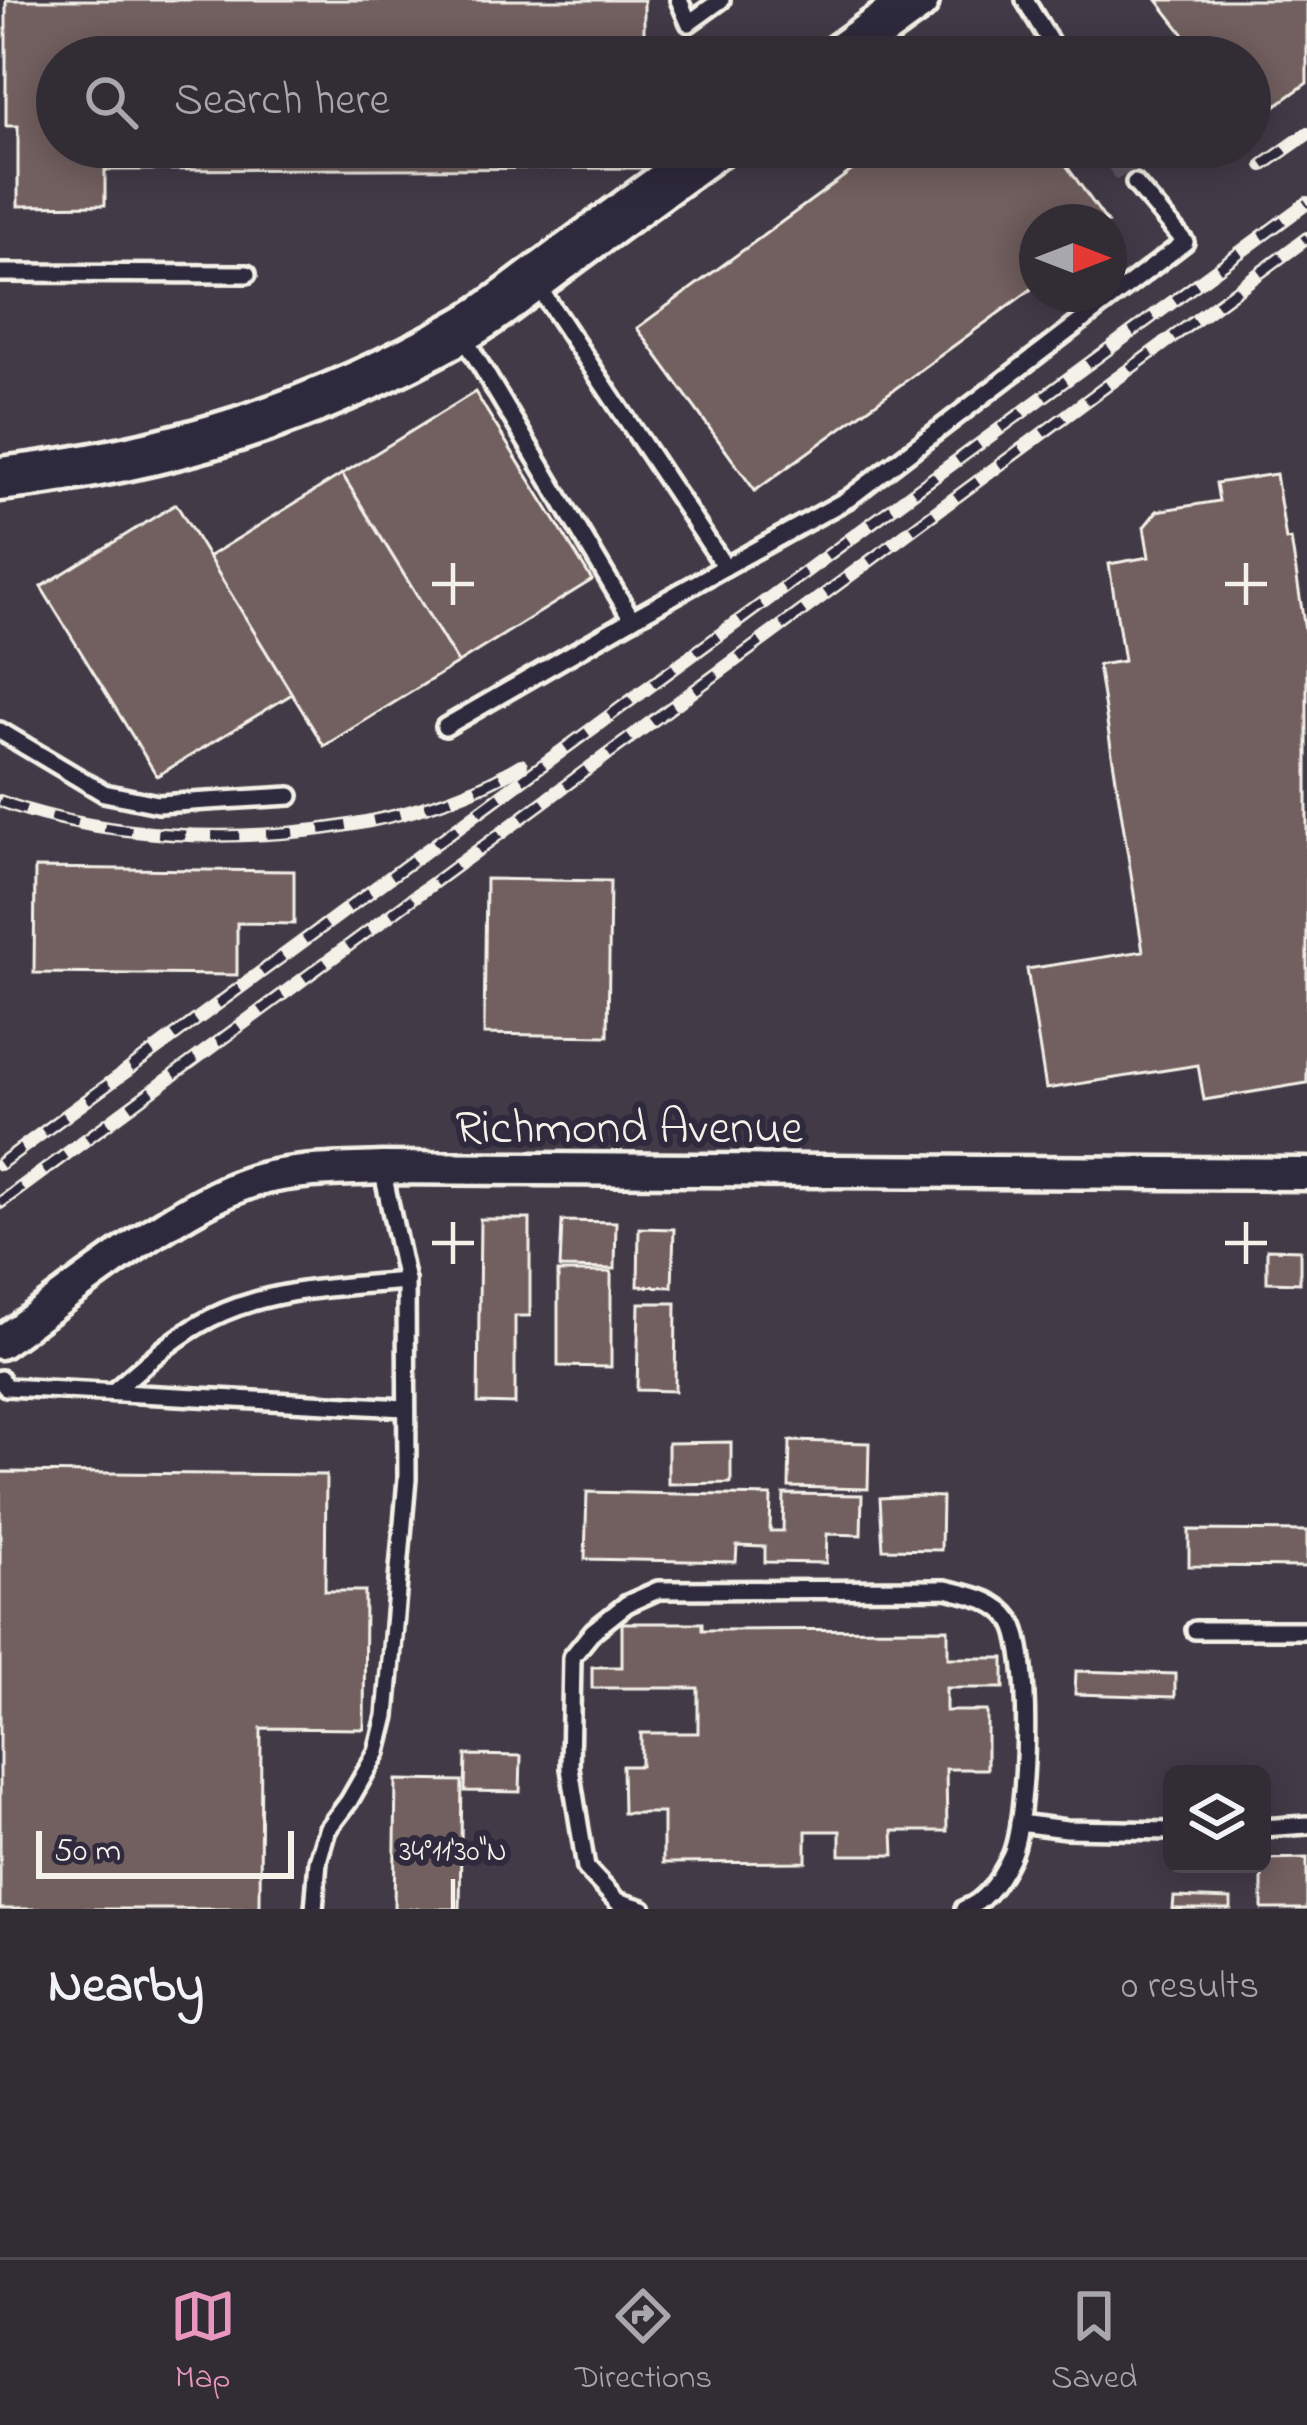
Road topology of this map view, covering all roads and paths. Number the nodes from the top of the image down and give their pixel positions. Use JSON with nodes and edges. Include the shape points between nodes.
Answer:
{"nodes":[{"id":1,"x":680,"y":0,"type":"edge"},
{"id":2,"x":721,"y":0,"type":"edge"},
{"id":3,"x":916,"y":0,"type":"edge"},
{"id":4,"x":1024,"y":0,"type":"edge"},
{"id":5,"x":867,"y":36,"type":"edge"},
{"id":6,"x":1046,"y":36,"type":"edge"},
{"id":7,"x":686,"y":168,"type":"edge"},
{"id":8,"x":1135,"y":183,"type":"tunnel mouth"},
{"id":9,"x":0,"y":273,"type":"edge"},
{"id":10,"x":247,"y":274,"type":"dead end"},
{"id":11,"x":533,"y":280,"type":"junction"},
{"id":12,"x":460,"y":331,"type":"junction"},
{"id":13,"x":0,"y":478,"type":"edge"},
{"id":14,"x":725,"y":567,"type":"junction"},
{"id":15,"x":632,"y":619,"type":"junction"},
{"id":16,"x":445,"y":727,"type":"dead end"},
{"id":17,"x":0,"y":731,"type":"edge"},
{"id":18,"x":290,"y":796,"type":"dead end"},
{"id":19,"x":382,"y":1168,"type":"junction"},
{"id":20,"x":1307,"y":1174,"type":"edge"},
{"id":21,"x":406,"y":1281,"type":"junction"},
{"id":22,"x":0,"y":1343,"type":"edge"},
{"id":23,"x":0,"y":1379,"type":"edge"},
{"id":24,"x":113,"y":1393,"type":"junction"},
{"id":25,"x":405,"y":1408,"type":"junction"},
{"id":26,"x":1195,"y":1630,"type":"dead end"},
{"id":27,"x":1307,"y":1630,"type":"edge"},
{"id":28,"x":1019,"y":1823,"type":"junction"},
{"id":29,"x":1307,"y":1825,"type":"edge"},
{"id":30,"x":1271,"y":1827,"type":"edge"},
{"id":31,"x":1163,"y":1831,"type":"edge"},
{"id":32,"x":314,"y":1909,"type":"edge"},
{"id":33,"x":643,"y":1909,"type":"edge"},
{"id":34,"x":964,"y":1909,"type":"edge"}],
"edges":[{"from":1,"to":2,"type":"lane","via":[[689,23]]},
{"from":3,"to":5,"type":"street"},
{"from":4,"to":6,"type":"lane"},
{"from":7,"to":11,"type":"street"},
{"from":8,"to":14,"type":"lane","via":[[1185,242],[848,499]]},
{"from":9,"to":10,"type":"lane"},
{"from":11,"to":12,"type":"street"},
{"from":11,"to":14,"type":"lane"},
{"from":12,"to":13,"type":"street","via":[[254,427],[100,466]]},
{"from":12,"to":15,"type":"lane"},
{"from":14,"to":15,"type":"lane"},
{"from":15,"to":16,"type":"lane"},
{"from":17,"to":18,"type":"lane","via":[[104,793],[158,804]]},
{"from":19,"to":20,"type":"street","name":"Richmond Avenue"},
{"from":19,"to":21,"type":"lane"},
{"from":19,"to":22,"type":"street","name":"Richmond Avenue","via":[[294,1172],[222,1194]]},
{"from":21,"to":24,"type":"lane","via":[[271,1296],[210,1318]]},
{"from":21,"to":25,"type":"lane"},
{"from":23,"to":24,"type":"lane","via":[[6,1387]]},
{"from":24,"to":25,"type":"lane"},
{"from":25,"to":32,"type":"lane","via":[[407,1479],[386,1716],[376,1752],[327,1830]]},
{"from":26,"to":27,"type":"lane"},
{"from":28,"to":31,"type":"lane"},
{"from":28,"to":33,"type":"lane","via":[[1021,1642],[1009,1617],[988,1601],[946,1589],[658,1590],[627,1604],[572,1657],[570,1768],[586,1868],[617,1901]]},
{"from":28,"to":34,"type":"lane","via":[[1012,1854],[980,1904]]},
{"from":29,"to":30,"type":"lane"}]}
